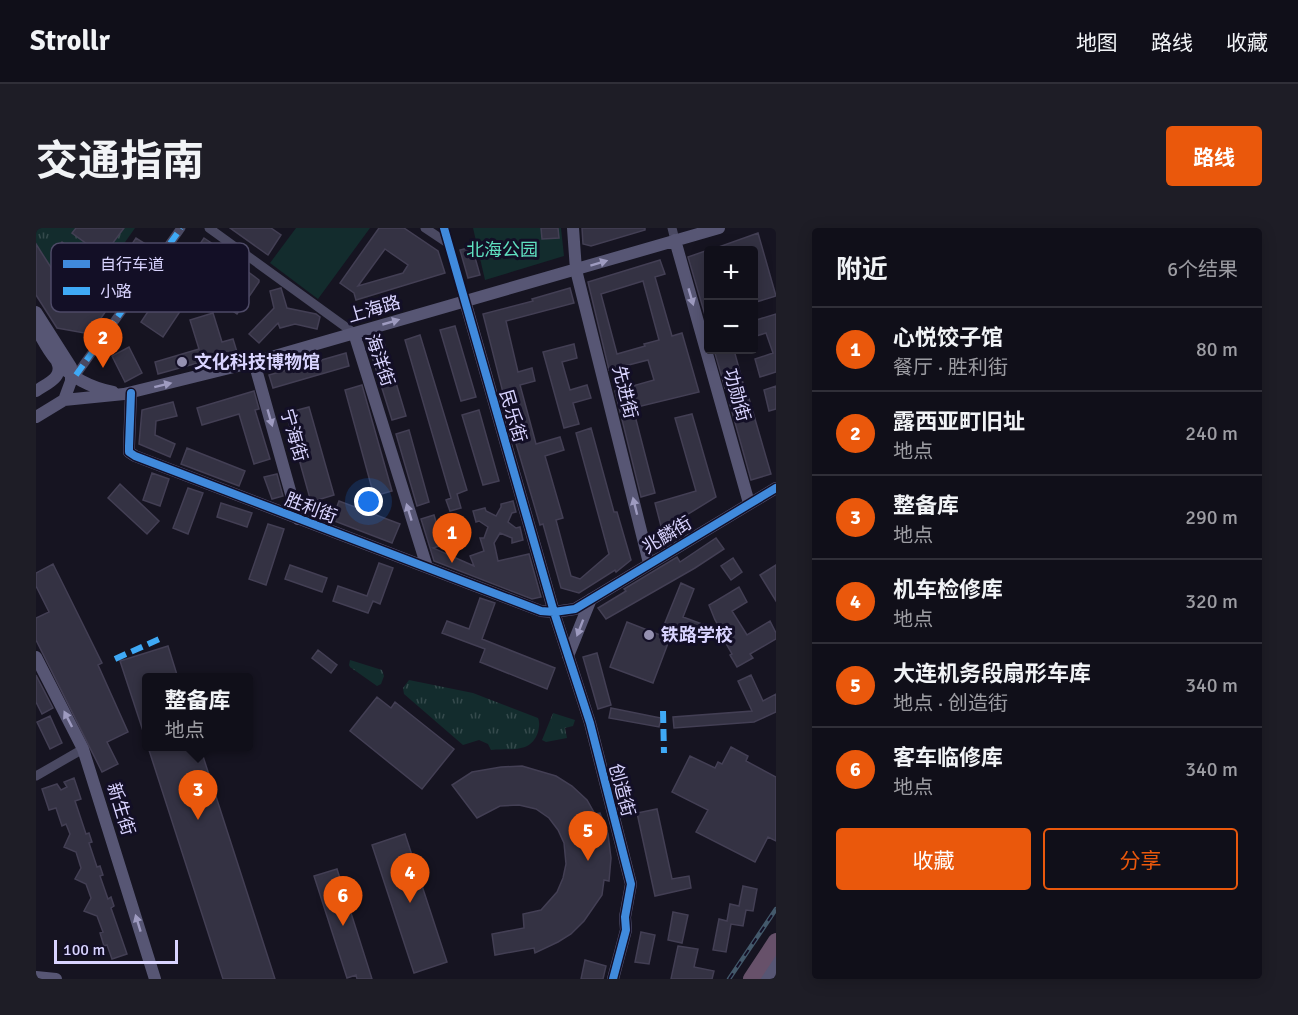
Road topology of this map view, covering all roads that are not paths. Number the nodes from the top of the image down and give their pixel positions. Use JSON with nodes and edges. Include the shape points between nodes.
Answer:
{"nodes":[{"id":1,"x":181,"y":228,"type":"edge"},
{"id":2,"x":209,"y":228,"type":"edge"},
{"id":3,"x":425,"y":228,"type":"edge"},
{"id":4,"x":444,"y":228,"type":"edge"},
{"id":5,"x":573,"y":228,"type":"edge"},
{"id":6,"x":719,"y":228,"type":"edge"},
{"id":7,"x":673,"y":234,"type":"edge"},
{"id":8,"x":170,"y":243,"type":"edge"},
{"id":9,"x":230,"y":243,"type":"edge"},
{"id":10,"x":448,"y":244,"type":"junction"},
{"id":11,"x":249,"y":257,"type":"edge"},
{"id":12,"x":576,"y":270,"type":"junction"},
{"id":13,"x":465,"y":301,"type":"junction"},
{"id":14,"x":36,"y":312,"type":"edge"},
{"id":15,"x":119,"y":312,"type":"edge"},
{"id":16,"x":36,"y":328,"type":"edge"},
{"id":17,"x":354,"y":333,"type":"junction"},
{"id":18,"x":57,"y":362,"type":"junction"},
{"id":19,"x":255,"y":362,"type":"junction"},
{"id":20,"x":74,"y":374,"type":"junction"},
{"id":21,"x":36,"y":391,"type":"edge"},
{"id":22,"x":128,"y":394,"type":"junction"},
{"id":23,"x":64,"y":400,"type":"junction"},
{"id":24,"x":36,"y":417,"type":"edge"},
{"id":25,"x":776,"y":488,"type":"edge"},
{"id":26,"x":749,"y":503,"type":"junction"},
{"id":27,"x":298,"y":519,"type":"junction"},
{"id":28,"x":649,"y":563,"type":"junction"},
{"id":29,"x":427,"y":567,"type":"junction"},
{"id":30,"x":591,"y":599,"type":"junction"},
{"id":31,"x":575,"y":609,"type":"joint"},
{"id":32,"x":554,"y":612,"type":"junction"},
{"id":33,"x":568,"y":656,"type":"junction"},
{"id":34,"x":36,"y":657,"type":"edge"},
{"id":35,"x":83,"y":749,"type":"junction"},
{"id":36,"x":36,"y":776,"type":"edge"},
{"id":37,"x":776,"y":941,"type":"edge"},
{"id":38,"x":776,"y":958,"type":"edge"},
{"id":39,"x":36,"y":977,"type":"edge"},
{"id":40,"x":56,"y":979,"type":"edge"},
{"id":41,"x":155,"y":979,"type":"edge"},
{"id":42,"x":613,"y":979,"type":"edge"},
{"id":43,"x":751,"y":979,"type":"edge"},
{"id":44,"x":763,"y":979,"type":"edge"}],
"edges":[{"from":1,"to":8,"type":"street"},
{"from":2,"to":9,"type":"street","name":"海洋街"},
{"from":3,"to":10,"type":"street"},
{"from":4,"to":10,"type":"street","name":"民乐街"},
{"from":5,"to":12,"type":"street","name":"先进街"},
{"from":6,"to":7,"type":"street","name":"上海路"},
{"from":12,"to":7,"type":"street","name":"上海路","one_way":true},
{"from":7,"to":26,"type":"street","name":"功勋街","one_way":true},
{"from":10,"to":13,"type":"street","name":"民乐街"},
{"from":11,"to":17,"type":"street","name":"海洋街"},
{"from":12,"to":13,"type":"street","name":"上海路"},
{"from":28,"to":12,"type":"street","name":"先进街","one_way":true},
{"from":17,"to":13,"type":"street","name":"上海路","one_way":true},
{"from":13,"to":32,"type":"street","name":"民乐街"},
{"from":14,"to":20,"type":"street"},
{"from":15,"to":20,"type":"street"},
{"from":16,"to":18,"type":"street"},
{"from":17,"to":19,"type":"street","name":"上海路"},
{"from":29,"to":17,"type":"street","name":"海洋街","one_way":true},
{"from":18,"to":20,"type":"street"},
{"from":18,"to":21,"type":"street","via":[[59,374]]},
{"from":22,"to":19,"type":"street","name":"上海路","one_way":true},
{"from":19,"to":27,"type":"street","name":"宁海街","one_way":true},
{"from":20,"to":22,"type":"street","via":[[98,389]]},
{"from":20,"to":23,"type":"street"},
{"from":22,"to":23,"type":"street","name":"上海路"},
{"from":22,"to":27,"type":"street","name":"胜利街","via":[[129,452]]},
{"from":23,"to":24,"type":"street"},
{"from":25,"to":26,"type":"street","name":"兆麟街"},
{"from":26,"to":28,"type":"street","name":"兆麟街"},
{"from":27,"to":29,"type":"street","name":"胜利街"},
{"from":28,"to":30,"type":"street","name":"兆麟街"},
{"from":29,"to":32,"type":"street","name":"胜利街","via":[[541,611]]},
{"from":30,"to":31,"type":"street","name":"兆麟街"},
{"from":30,"to":33,"type":"street","one_way":true},
{"from":31,"to":32,"type":"street","name":"胜利街"},
{"from":32,"to":33,"type":"street","name":"创造街"},
{"from":33,"to":42,"type":"street","name":"创造街","via":[[590,723],[631,884],[626,930]]},
{"from":35,"to":34,"type":"street","name":"新生街","one_way":true},
{"from":35,"to":36,"type":"street"},
{"from":41,"to":35,"type":"street","name":"新生街","one_way":true},
{"from":37,"to":43,"type":"highway"},
{"from":38,"to":44,"type":"street"},
{"from":39,"to":40,"type":"street"}]}
